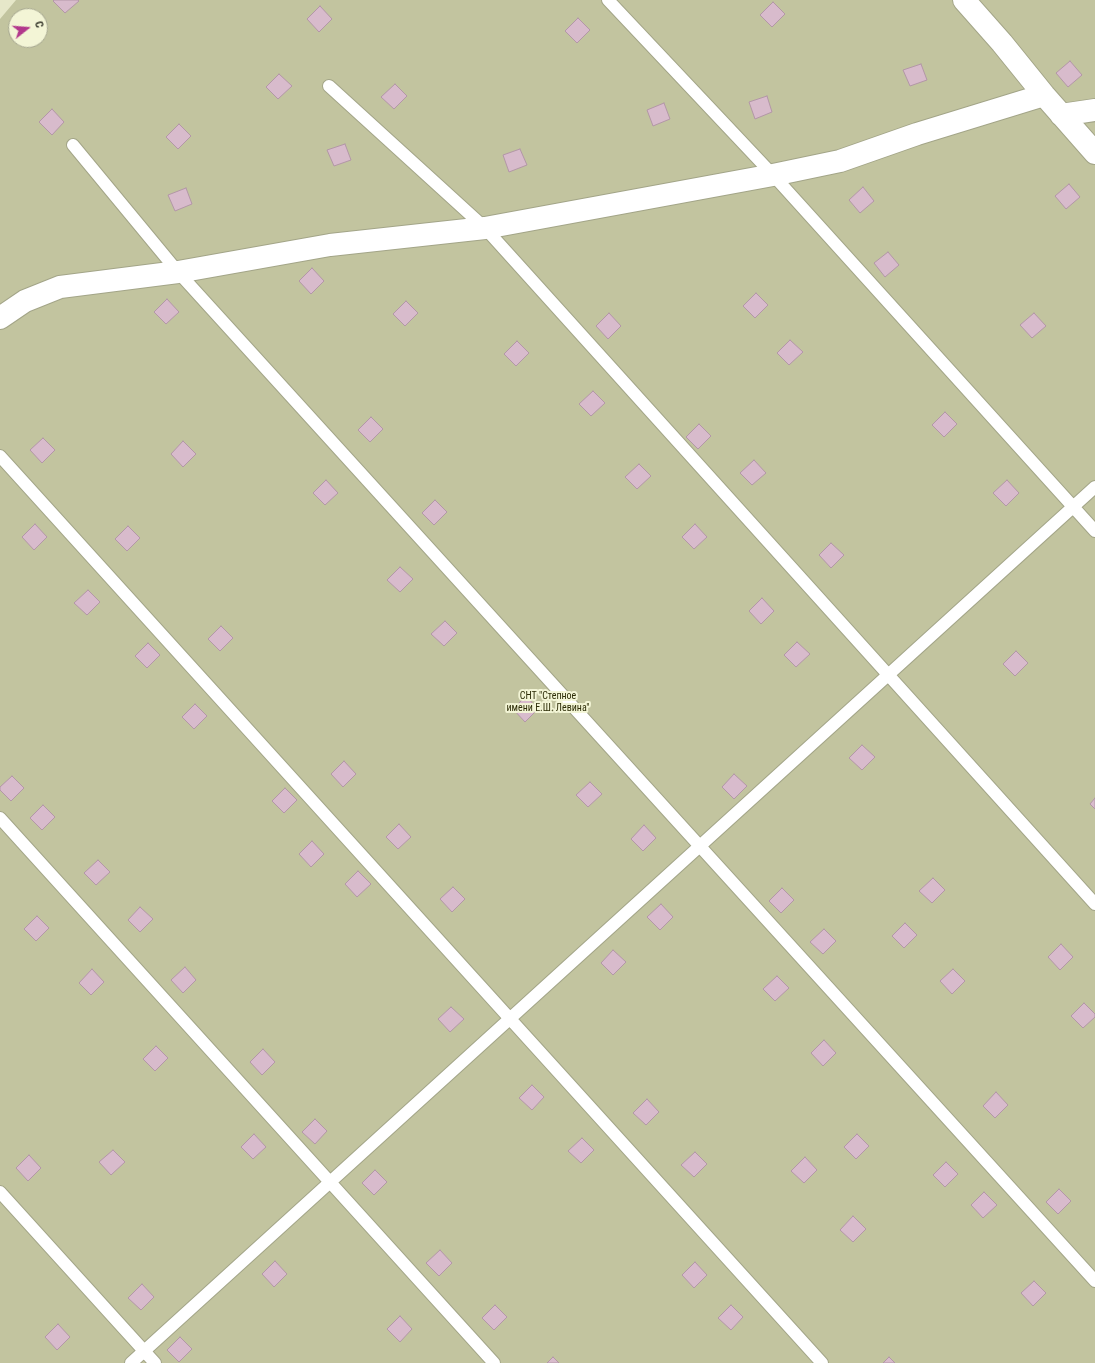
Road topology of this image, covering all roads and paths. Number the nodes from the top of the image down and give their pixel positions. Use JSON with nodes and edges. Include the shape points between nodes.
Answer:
{"nodes":[{"id":1,"x":608,"y":0,"type":"edge"},
{"id":2,"x":964,"y":0,"type":"edge"},
{"id":3,"x":329,"y":86,"type":"dead end"},
{"id":4,"x":1044,"y":96,"type":"junction"},
{"id":5,"x":1095,"y":110,"type":"edge"},
{"id":6,"x":1061,"y":115,"type":"junction"},
{"id":7,"x":72,"y":145,"type":"dead end"},
{"id":8,"x":1095,"y":153,"type":"edge"},
{"id":9,"x":773,"y":175,"type":"junction"},
{"id":10,"x":485,"y":228,"type":"junction"},
{"id":11,"x":178,"y":272,"type":"junction"},
{"id":12,"x":0,"y":318,"type":"edge"},
{"id":13,"x":0,"y":456,"type":"edge"},
{"id":14,"x":1095,"y":487,"type":"edge"},
{"id":15,"x":1073,"y":507,"type":"junction"},
{"id":16,"x":1095,"y":531,"type":"edge"},
{"id":17,"x":888,"y":675,"type":"junction"},
{"id":18,"x":0,"y":818,"type":"edge"},
{"id":19,"x":700,"y":846,"type":"junction"},
{"id":20,"x":1095,"y":904,"type":"edge"},
{"id":21,"x":510,"y":1019,"type":"junction"},
{"id":22,"x":330,"y":1182,"type":"junction"},
{"id":23,"x":0,"y":1192,"type":"edge"},
{"id":24,"x":1095,"y":1281,"type":"edge"},
{"id":25,"x":144,"y":1351,"type":"junction"},
{"id":26,"x":131,"y":1363,"type":"edge"},
{"id":27,"x":155,"y":1363,"type":"edge"},
{"id":28,"x":494,"y":1363,"type":"edge"},
{"id":29,"x":822,"y":1363,"type":"edge"}],
"edges":[{"from":1,"to":9,"type":"lane"},
{"from":2,"to":4,"type":"street"},
{"from":3,"to":10,"type":"lane"},
{"from":4,"to":6,"type":"street"},
{"from":4,"to":9,"type":"street","via":[[917,134],[840,161]]},
{"from":5,"to":6,"type":"street"},
{"from":6,"to":8,"type":"street"},
{"from":7,"to":11,"type":"lane"},
{"from":9,"to":10,"type":"street"},
{"from":9,"to":15,"type":"lane"},
{"from":10,"to":11,"type":"street","via":[[330,245]]},
{"from":10,"to":17,"type":"lane"},
{"from":11,"to":12,"type":"street","via":[[60,287],[25,301]]},
{"from":11,"to":19,"type":"lane"},
{"from":13,"to":21,"type":"lane"},
{"from":14,"to":15,"type":"lane"},
{"from":15,"to":16,"type":"lane"},
{"from":15,"to":17,"type":"lane"},
{"from":17,"to":19,"type":"lane"},
{"from":17,"to":20,"type":"lane"},
{"from":18,"to":22,"type":"lane"},
{"from":19,"to":21,"type":"lane"},
{"from":19,"to":24,"type":"lane"},
{"from":21,"to":22,"type":"lane"},
{"from":21,"to":29,"type":"lane"},
{"from":22,"to":25,"type":"lane"},
{"from":22,"to":28,"type":"lane"},
{"from":23,"to":25,"type":"lane"},
{"from":25,"to":26,"type":"lane"},
{"from":25,"to":27,"type":"lane"}]}
